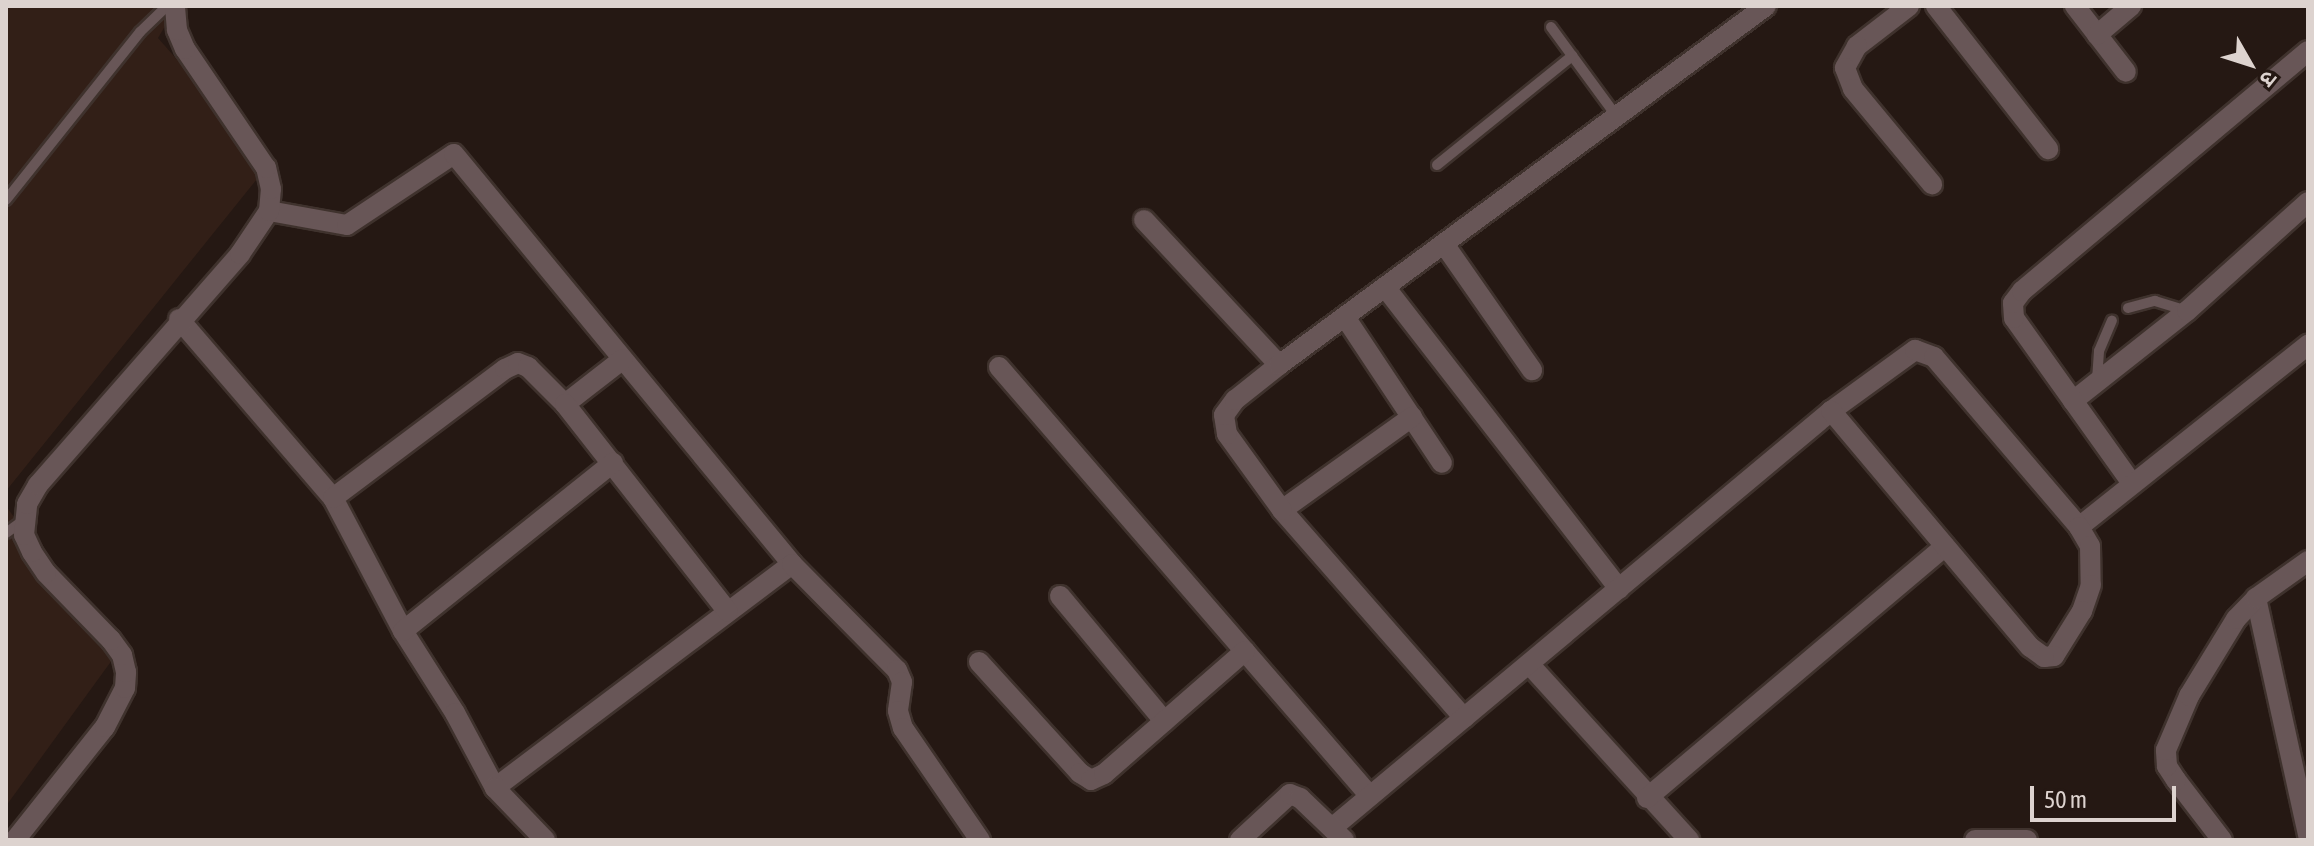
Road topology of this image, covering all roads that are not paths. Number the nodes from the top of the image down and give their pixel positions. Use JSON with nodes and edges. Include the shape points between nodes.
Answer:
{"nodes":[{"id":1,"x":167,"y":6,"type":"edge"},
{"id":2,"x":175,"y":6,"type":"edge"},
{"id":3,"x":1766,"y":6,"type":"edge"},
{"id":4,"x":1909,"y":6,"type":"edge"},
{"id":5,"x":1936,"y":6,"type":"edge"},
{"id":6,"x":2075,"y":6,"type":"edge"},
{"id":7,"x":2131,"y":6,"type":"edge"},
{"id":8,"x":1551,"y":27,"type":"dead end"},
{"id":9,"x":2097,"y":35,"type":"junction"},
{"id":10,"x":2308,"y":51,"type":"edge"},
{"id":11,"x":1572,"y":56,"type":"junction"},
{"id":12,"x":2126,"y":72,"type":"dead end"},
{"id":13,"x":1617,"y":117,"type":"junction"},
{"id":14,"x":2048,"y":149,"type":"dead end"},
{"id":15,"x":1437,"y":165,"type":"dead end"},
{"id":16,"x":1932,"y":184,"type":"dead end"},
{"id":17,"x":6,"y":200,"type":"edge"},
{"id":18,"x":2308,"y":202,"type":"edge"},
{"id":19,"x":269,"y":211,"type":"junction"},
{"id":20,"x":1144,"y":220,"type":"dead end"},
{"id":21,"x":1444,"y":244,"type":"junction"},
{"id":22,"x":1385,"y":287,"type":"junction"},
{"id":23,"x":2128,"y":308,"type":"dead end"},
{"id":24,"x":2187,"y":311,"type":"junction"},
{"id":25,"x":1345,"y":317,"type":"junction"},
{"id":26,"x":179,"y":319,"type":"junction"},
{"id":27,"x":2112,"y":321,"type":"dead end"},
{"id":28,"x":2308,"y":345,"type":"edge"},
{"id":29,"x":623,"y":359,"type":"junction"},
{"id":30,"x":1279,"y":365,"type":"junction"},
{"id":31,"x":999,"y":367,"type":"dead end"},
{"id":32,"x":1532,"y":370,"type":"dead end"},
{"id":33,"x":2097,"y":383,"type":"junction"},
{"id":34,"x":2073,"y":401,"type":"junction"},
{"id":35,"x":565,"y":404,"type":"junction"},
{"id":36,"x":1831,"y":411,"type":"junction"},
{"id":37,"x":1412,"y":417,"type":"junction"},
{"id":38,"x":613,"y":463,"type":"junction"},
{"id":39,"x":1442,"y":463,"type":"dead end"},
{"id":40,"x":2131,"y":482,"type":"junction"},
{"id":41,"x":333,"y":498,"type":"junction"},
{"id":42,"x":1282,"y":510,"type":"junction"},
{"id":43,"x":24,"y":520,"type":"junction"},
{"id":44,"x":2079,"y":527,"type":"junction"},
{"id":45,"x":6,"y":533,"type":"edge"},
{"id":46,"x":1945,"y":546,"type":"junction"},
{"id":47,"x":2308,"y":561,"type":"edge"},
{"id":48,"x":792,"y":564,"type":"junction"},
{"id":49,"x":1619,"y":589,"type":"junction"},
{"id":50,"x":1060,"y":596,"type":"dead end"},
{"id":51,"x":2256,"y":598,"type":"junction"},
{"id":52,"x":728,"y":612,"type":"junction"},
{"id":53,"x":403,"y":631,"type":"junction"},
{"id":54,"x":1245,"y":651,"type":"junction"},
{"id":55,"x":979,"y":662,"type":"dead end"},
{"id":56,"x":1529,"y":664,"type":"junction"},
{"id":57,"x":1464,"y":718,"type":"junction"},
{"id":58,"x":1164,"y":721,"type":"junction"},
{"id":59,"x":2299,"y":754,"type":"edge"},
{"id":60,"x":495,"y":788,"type":"junction"},
{"id":61,"x":1370,"y":796,"type":"junction"},
{"id":62,"x":1647,"y":798,"type":"junction"},
{"id":63,"x":1338,"y":834,"type":"edge"},
{"id":64,"x":2308,"y":835,"type":"edge"},
{"id":65,"x":15,"y":840,"type":"edge"},
{"id":66,"x":545,"y":840,"type":"edge"},
{"id":67,"x":980,"y":840,"type":"edge"},
{"id":68,"x":1240,"y":840,"type":"edge"},
{"id":69,"x":1689,"y":840,"type":"edge"},
{"id":70,"x":1975,"y":840,"type":"edge"},
{"id":71,"x":2027,"y":840,"type":"edge"},
{"id":72,"x":2222,"y":840,"type":"edge"}],
"edges":[{"from":1,"to":17,"type":"lane","via":[[140,32]]},
{"from":2,"to":19,"type":"street","via":[[185,49],[266,168]]},
{"from":3,"to":13,"type":"street"},
{"from":4,"to":16,"type":"street","via":[[1857,46],[1845,68],[1853,89]]},
{"from":5,"to":14,"type":"street"},
{"from":6,"to":9,"type":"street"},
{"from":7,"to":9,"type":"street"},
{"from":8,"to":11,"type":"lane"},
{"from":9,"to":12,"type":"street"},
{"from":10,"to":34,"type":"street","via":[[2017,297],[2014,318]]},
{"from":11,"to":13,"type":"lane"},
{"from":11,"to":15,"type":"lane"},
{"from":13,"to":21,"type":"street"},
{"from":18,"to":24,"type":"street"},
{"from":19,"to":26,"type":"street","via":[[240,254]]},
{"from":19,"to":29,"type":"street","via":[[347,225],[454,154]]},
{"from":20,"to":30,"type":"street"},
{"from":21,"to":22,"type":"street"},
{"from":21,"to":32,"type":"street"},
{"from":22,"to":25,"type":"street"},
{"from":22,"to":49,"type":"street"},
{"from":23,"to":24,"type":"lane","via":[[2155,301]]},
{"from":24,"to":33,"type":"street"},
{"from":25,"to":30,"type":"street"},
{"from":25,"to":37,"type":"street"},
{"from":26,"to":41,"type":"street"},
{"from":26,"to":43,"type":"street","via":[[38,485]]},
{"from":27,"to":33,"type":"lane","via":[[2099,351]]},
{"from":28,"to":40,"type":"street"},
{"from":29,"to":35,"type":"street"},
{"from":29,"to":48,"type":"street"},
{"from":30,"to":42,"type":"street","via":[[1224,415],[1227,434]]},
{"from":31,"to":54,"type":"street"},
{"from":33,"to":34,"type":"street"},
{"from":34,"to":40,"type":"street"},
{"from":35,"to":38,"type":"street"},
{"from":35,"to":41,"type":"street","via":[[528,367],[513,364]]},
{"from":36,"to":44,"type":"street","via":[[1906,355],[1927,352]]},
{"from":36,"to":46,"type":"street"},
{"from":36,"to":49,"type":"street"},
{"from":37,"to":39,"type":"street"},
{"from":37,"to":42,"type":"street"},
{"from":38,"to":52,"type":"street"},
{"from":38,"to":53,"type":"street"},
{"from":40,"to":44,"type":"street"},
{"from":41,"to":53,"type":"street"},
{"from":42,"to":57,"type":"street"},
{"from":43,"to":45,"type":"lane"},
{"from":43,"to":65,"type":"street","via":[[24,535],[46,573],[111,640],[126,672],[125,688],[105,727]]},
{"from":44,"to":46,"type":"street","via":[[2090,546],[2091,585],[2070,635],[2048,658],[2030,647]]},
{"from":46,"to":62,"type":"street"},
{"from":47,"to":51,"type":"street"},
{"from":48,"to":52,"type":"street"},
{"from":48,"to":67,"type":"street","via":[[897,670],[903,728]]},
{"from":49,"to":56,"type":"street"},
{"from":50,"to":58,"type":"street"},
{"from":51,"to":59,"type":"street"},
{"from":51,"to":72,"type":"street","via":[[2217,646],[2166,750],[2167,766]]},
{"from":52,"to":60,"type":"street"},
{"from":53,"to":60,"type":"street"},
{"from":54,"to":58,"type":"street"},
{"from":54,"to":61,"type":"street"},
{"from":55,"to":58,"type":"street","via":[[1086,778],[1104,774]]},
{"from":56,"to":57,"type":"street"},
{"from":56,"to":62,"type":"street"},
{"from":57,"to":61,"type":"street"},
{"from":59,"to":64,"type":"street"},
{"from":60,"to":66,"type":"street"},
{"from":61,"to":63,"type":"street"},
{"from":62,"to":69,"type":"street"},
{"from":63,"to":68,"type":"street","via":[[1290,794]]},
{"from":70,"to":71,"type":"street"}]}
